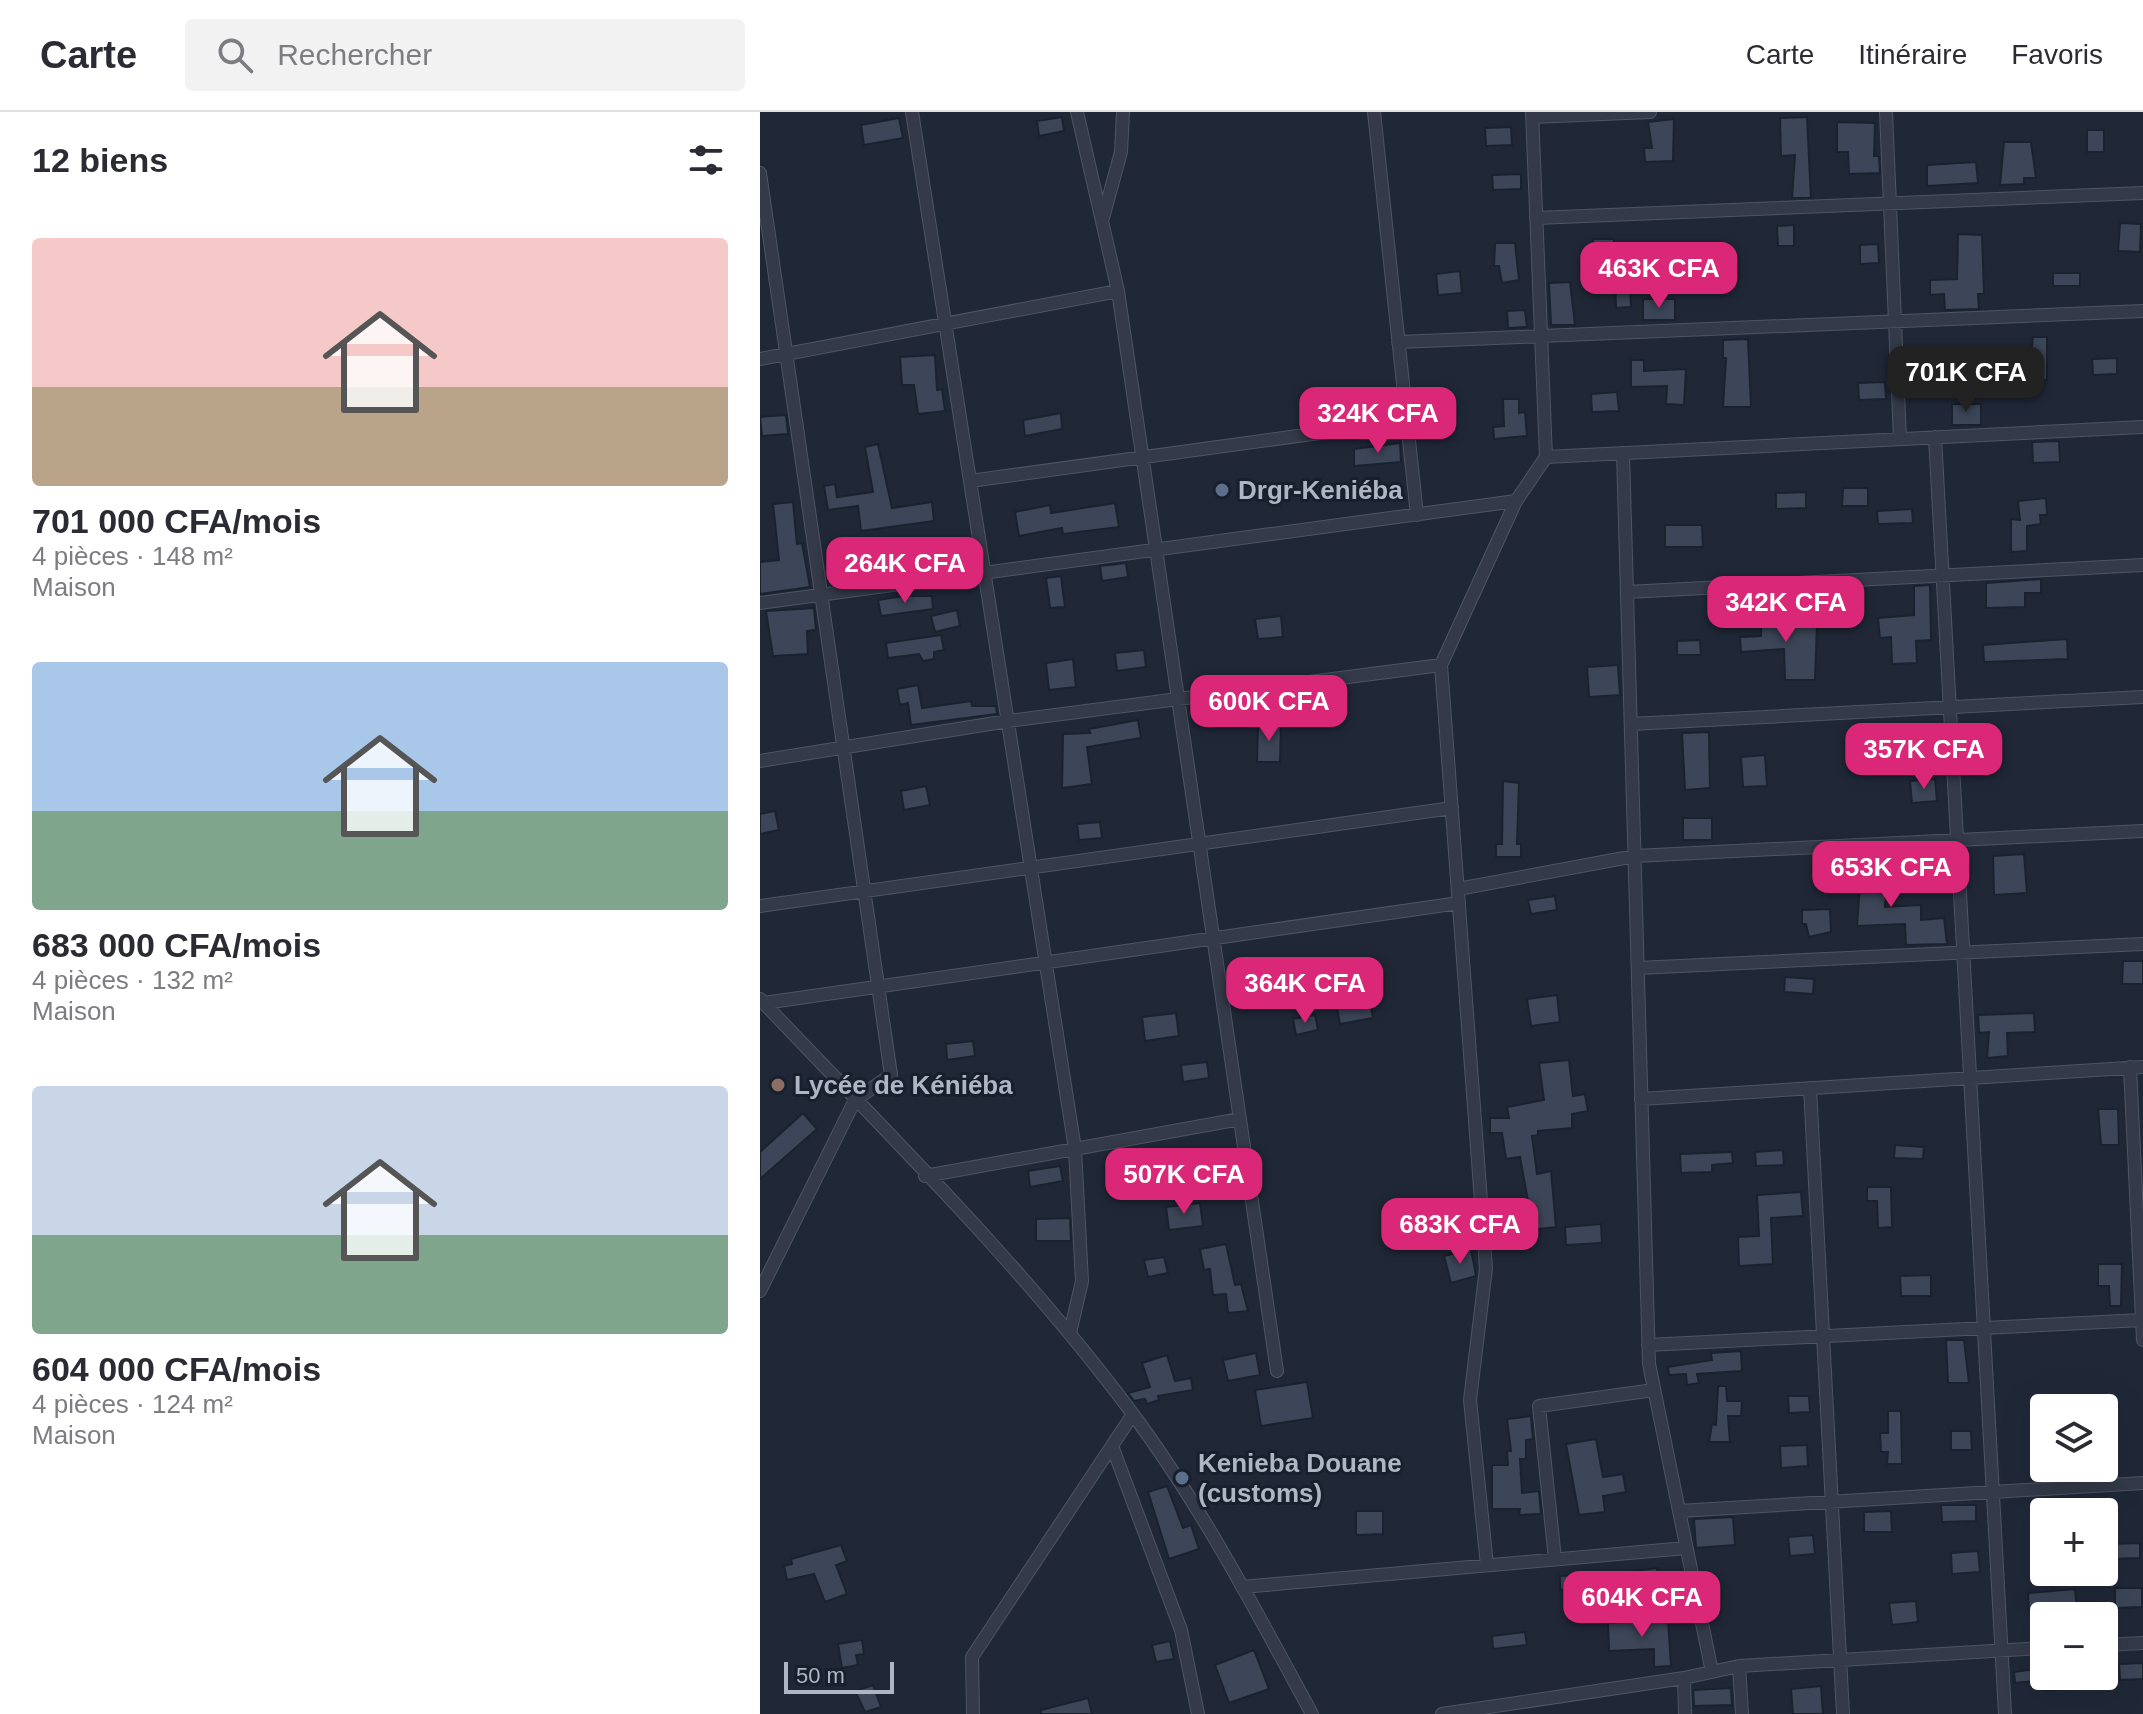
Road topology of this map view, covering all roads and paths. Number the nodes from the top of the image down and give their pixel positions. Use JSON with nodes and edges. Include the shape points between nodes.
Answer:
{"nodes":[{"id":1,"x":912,"y":112,"type":"edge"},
{"id":2,"x":1077,"y":112,"type":"edge"},
{"id":3,"x":1123,"y":112,"type":"edge"},
{"id":4,"x":1374,"y":112,"type":"edge"},
{"id":5,"x":1650,"y":112,"type":"edge"},
{"id":6,"x":1886,"y":112,"type":"edge"},
{"id":7,"x":1532,"y":114,"type":"edge"},
{"id":8,"x":760,"y":173,"type":"edge"},
{"id":9,"x":2143,"y":193,"type":"edge"},
{"id":10,"x":1890,"y":204,"type":"junction"},
{"id":11,"x":1536,"y":218,"type":"junction"},
{"id":12,"x":1102,"y":223,"type":"junction"},
{"id":13,"x":1118,"y":291,"type":"junction"},
{"id":14,"x":2143,"y":311,"type":"edge"},
{"id":15,"x":1895,"y":321,"type":"junction"},
{"id":16,"x":945,"y":324,"type":"junction"},
{"id":17,"x":1541,"y":336,"type":"junction"},
{"id":18,"x":1398,"y":342,"type":"junction"},
{"id":19,"x":786,"y":354,"type":"junction"},
{"id":20,"x":760,"y":359,"type":"edge"},
{"id":21,"x":1407,"y":421,"type":"junction"},
{"id":22,"x":2143,"y":427,"type":"edge"},
{"id":23,"x":1935,"y":437,"type":"junction"},
{"id":24,"x":1900,"y":439,"type":"junction"},
{"id":25,"x":1623,"y":453,"type":"junction"},
{"id":26,"x":1142,"y":457,"type":"junction"},
{"id":27,"x":1546,"y":457,"type":"junction"},
{"id":28,"x":970,"y":481,"type":"junction"},
{"id":29,"x":1516,"y":501,"type":"junction"},
{"id":30,"x":1417,"y":515,"type":"junction"},
{"id":31,"x":1156,"y":550,"type":"junction"},
{"id":32,"x":2143,"y":565,"type":"edge"},
{"id":33,"x":984,"y":573,"type":"junction"},
{"id":34,"x":1942,"y":576,"type":"junction"},
{"id":35,"x":1627,"y":592,"type":"junction"},
{"id":36,"x":821,"y":595,"type":"junction"},
{"id":37,"x":760,"y":603,"type":"edge"},
{"id":38,"x":1441,"y":665,"type":"junction"},
{"id":39,"x":2143,"y":697,"type":"edge"},
{"id":40,"x":1178,"y":699,"type":"junction"},
{"id":41,"x":1950,"y":707,"type":"junction"},
{"id":42,"x":1008,"y":721,"type":"junction"},
{"id":43,"x":1631,"y":724,"type":"junction"},
{"id":44,"x":843,"y":748,"type":"junction"},
{"id":45,"x":760,"y":761,"type":"edge"},
{"id":46,"x":1452,"y":808,"type":"junction"},
{"id":47,"x":2143,"y":831,"type":"edge"},
{"id":48,"x":1957,"y":841,"type":"junction"},
{"id":49,"x":1199,"y":843,"type":"junction"},
{"id":50,"x":1635,"y":856,"type":"junction"},
{"id":51,"x":1031,"y":867,"type":"junction"},
{"id":52,"x":1458,"y":889,"type":"junction"},
{"id":53,"x":864,"y":891,"type":"junction"},
{"id":54,"x":1459,"y":903,"type":"junction"},
{"id":55,"x":760,"y":906,"type":"edge"},
{"id":56,"x":1213,"y":938,"type":"junction"},
{"id":57,"x":2143,"y":944,"type":"edge"},
{"id":58,"x":1963,"y":953,"type":"junction"},
{"id":59,"x":1046,"y":962,"type":"junction"},
{"id":60,"x":1638,"y":968,"type":"junction"},
{"id":61,"x":878,"y":987,"type":"junction"},
{"id":62,"x":762,"y":1001,"type":"edge"},
{"id":63,"x":2136,"y":1067,"type":"edge"},
{"id":64,"x":1970,"y":1078,"type":"junction"},
{"id":65,"x":1810,"y":1088,"type":"junction"},
{"id":66,"x":1641,"y":1099,"type":"junction"},
{"id":67,"x":855,"y":1100,"type":"junction"},
{"id":68,"x":1240,"y":1119,"type":"junction"},
{"id":69,"x":1075,"y":1149,"type":"junction"},
{"id":70,"x":925,"y":1176,"type":"junction"},
{"id":71,"x":760,"y":1291,"type":"edge"},
{"id":72,"x":2142,"y":1320,"type":"edge"},
{"id":73,"x":1983,"y":1328,"type":"junction"},
{"id":74,"x":1070,"y":1333,"type":"junction"},
{"id":75,"x":1823,"y":1336,"type":"junction"},
{"id":76,"x":2143,"y":1340,"type":"edge"},
{"id":77,"x":1648,"y":1345,"type":"junction"},
{"id":78,"x":1277,"y":1371,"type":"dead end"},
{"id":79,"x":1654,"y":1390,"type":"junction"},
{"id":80,"x":1133,"y":1414,"type":"junction"},
{"id":81,"x":1112,"y":1446,"type":"junction"},
{"id":82,"x":2143,"y":1483,"type":"edge"},
{"id":83,"x":1992,"y":1491,"type":"junction"},
{"id":84,"x":1832,"y":1501,"type":"junction"},
{"id":85,"x":1679,"y":1511,"type":"junction"},
{"id":86,"x":1686,"y":1548,"type":"junction"},
{"id":87,"x":1555,"y":1559,"type":"junction"},
{"id":88,"x":1487,"y":1565,"type":"junction"},
{"id":89,"x":1242,"y":1587,"type":"junction"},
{"id":90,"x":2143,"y":1643,"type":"edge"},
{"id":91,"x":2118,"y":1644,"type":"edge"},
{"id":92,"x":2030,"y":1649,"type":"edge"},
{"id":93,"x":2001,"y":1651,"type":"junction"},
{"id":94,"x":1840,"y":1660,"type":"junction"},
{"id":95,"x":1739,"y":1666,"type":"junction"},
{"id":96,"x":1712,"y":1672,"type":"junction"},
{"id":97,"x":1684,"y":1678,"type":"junction"},
{"id":98,"x":973,"y":1714,"type":"edge"},
{"id":99,"x":1198,"y":1714,"type":"edge"},
{"id":100,"x":1312,"y":1714,"type":"edge"},
{"id":101,"x":1442,"y":1714,"type":"edge"},
{"id":102,"x":1685,"y":1714,"type":"edge"},
{"id":103,"x":1742,"y":1714,"type":"edge"},
{"id":104,"x":1843,"y":1714,"type":"edge"},
{"id":105,"x":2005,"y":1714,"type":"edge"}],
"edges":[{"from":1,"to":16,"type":"street"},
{"from":2,"to":12,"type":"street"},
{"from":3,"to":12,"type":"street","via":[[1121,152]]},
{"from":4,"to":18,"type":"street"},
{"from":5,"to":7,"type":"street"},
{"from":6,"to":10,"type":"street"},
{"from":7,"to":11,"type":"street"},
{"from":8,"to":19,"type":"street"},
{"from":9,"to":10,"type":"street"},
{"from":10,"to":11,"type":"street"},
{"from":10,"to":15,"type":"street"},
{"from":11,"to":17,"type":"street"},
{"from":12,"to":13,"type":"street"},
{"from":13,"to":16,"type":"street"},
{"from":13,"to":26,"type":"street"},
{"from":14,"to":15,"type":"street"},
{"from":15,"to":17,"type":"street"},
{"from":15,"to":24,"type":"street"},
{"from":16,"to":19,"type":"street"},
{"from":16,"to":28,"type":"street"},
{"from":17,"to":18,"type":"street"},
{"from":17,"to":27,"type":"street"},
{"from":18,"to":21,"type":"street"},
{"from":19,"to":20,"type":"street"},
{"from":19,"to":36,"type":"street"},
{"from":21,"to":26,"type":"street"},
{"from":21,"to":30,"type":"street"},
{"from":22,"to":23,"type":"street"},
{"from":23,"to":24,"type":"street"},
{"from":23,"to":34,"type":"street"},
{"from":24,"to":25,"type":"street"},
{"from":25,"to":27,"type":"street"},
{"from":25,"to":35,"type":"street"},
{"from":26,"to":28,"type":"street"},
{"from":26,"to":31,"type":"street"},
{"from":27,"to":29,"type":"street"},
{"from":28,"to":33,"type":"street"},
{"from":29,"to":30,"type":"street"},
{"from":29,"to":38,"type":"street"},
{"from":30,"to":31,"type":"street"},
{"from":31,"to":33,"type":"street"},
{"from":31,"to":40,"type":"street"},
{"from":32,"to":34,"type":"street"},
{"from":33,"to":36,"type":"street"},
{"from":33,"to":42,"type":"street"},
{"from":34,"to":35,"type":"street"},
{"from":34,"to":41,"type":"street"},
{"from":35,"to":43,"type":"street"},
{"from":36,"to":37,"type":"street"},
{"from":36,"to":44,"type":"street"},
{"from":38,"to":40,"type":"street"},
{"from":38,"to":46,"type":"street"},
{"from":39,"to":41,"type":"street"},
{"from":40,"to":42,"type":"street"},
{"from":40,"to":49,"type":"street"},
{"from":41,"to":43,"type":"street"},
{"from":41,"to":48,"type":"street"},
{"from":42,"to":44,"type":"street"},
{"from":42,"to":51,"type":"street"},
{"from":43,"to":50,"type":"street"},
{"from":44,"to":45,"type":"street"},
{"from":44,"to":53,"type":"street"},
{"from":46,"to":49,"type":"street"},
{"from":46,"to":52,"type":"street"},
{"from":47,"to":48,"type":"street"},
{"from":48,"to":50,"type":"street"},
{"from":48,"to":58,"type":"street"},
{"from":49,"to":51,"type":"street"},
{"from":49,"to":56,"type":"street"},
{"from":50,"to":52,"type":"street"},
{"from":50,"to":60,"type":"street"},
{"from":51,"to":53,"type":"street"},
{"from":51,"to":59,"type":"street"},
{"from":52,"to":54,"type":"street"},
{"from":53,"to":55,"type":"street"},
{"from":53,"to":61,"type":"street"},
{"from":54,"to":56,"type":"street"},
{"from":54,"to":88,"type":"street","via":[[1486,1268],[1470,1400]]},
{"from":56,"to":59,"type":"street"},
{"from":56,"to":68,"type":"street"},
{"from":57,"to":58,"type":"street"},
{"from":58,"to":60,"type":"street"},
{"from":58,"to":64,"type":"street"},
{"from":59,"to":61,"type":"street"},
{"from":59,"to":69,"type":"street"},
{"from":60,"to":66,"type":"street"},
{"from":61,"to":62,"type":"street"},
{"from":61,"to":67,"type":"street","via":[[891,1075]]},
{"from":62,"to":67,"type":"street"},
{"from":63,"to":64,"type":"street"},
{"from":63,"to":72,"type":"street"},
{"from":64,"to":65,"type":"street"},
{"from":64,"to":73,"type":"street"},
{"from":65,"to":66,"type":"street"},
{"from":65,"to":75,"type":"street"},
{"from":66,"to":77,"type":"street"},
{"from":67,"to":70,"type":"street"},
{"from":67,"to":71,"type":"street"},
{"from":68,"to":69,"type":"street"},
{"from":68,"to":78,"type":"street"},
{"from":69,"to":70,"type":"street"},
{"from":69,"to":74,"type":"street","via":[[1082,1281]]},
{"from":70,"to":74,"type":"street"},
{"from":72,"to":73,"type":"street"},
{"from":72,"to":76,"type":"street"},
{"from":73,"to":75,"type":"street"},
{"from":73,"to":83,"type":"street"},
{"from":74,"to":80,"type":"street"},
{"from":75,"to":77,"type":"street"},
{"from":75,"to":84,"type":"street"},
{"from":77,"to":79,"type":"street"},
{"from":79,"to":85,"type":"street"},
{"from":79,"to":87,"type":"street","via":[[1539,1406]]},
{"from":80,"to":81,"type":"street"},
{"from":80,"to":89,"type":"street","via":[[1205,1517]]},
{"from":81,"to":98,"type":"street","via":[[972,1657]]},
{"from":81,"to":99,"type":"street","via":[[1181,1630]]},
{"from":82,"to":83,"type":"street"},
{"from":83,"to":84,"type":"street"},
{"from":83,"to":93,"type":"street"},
{"from":84,"to":85,"type":"street"},
{"from":84,"to":94,"type":"street"},
{"from":85,"to":86,"type":"street"},
{"from":86,"to":87,"type":"street"},
{"from":86,"to":96,"type":"street"},
{"from":87,"to":88,"type":"street"},
{"from":88,"to":89,"type":"street"},
{"from":89,"to":100,"type":"street"},
{"from":90,"to":91,"type":"street"},
{"from":92,"to":93,"type":"street"},
{"from":93,"to":94,"type":"street"},
{"from":93,"to":105,"type":"street"},
{"from":94,"to":95,"type":"street"},
{"from":94,"to":104,"type":"street"},
{"from":95,"to":96,"type":"street"},
{"from":95,"to":103,"type":"street"},
{"from":96,"to":97,"type":"street"},
{"from":97,"to":101,"type":"street"},
{"from":97,"to":102,"type":"street"}]}
